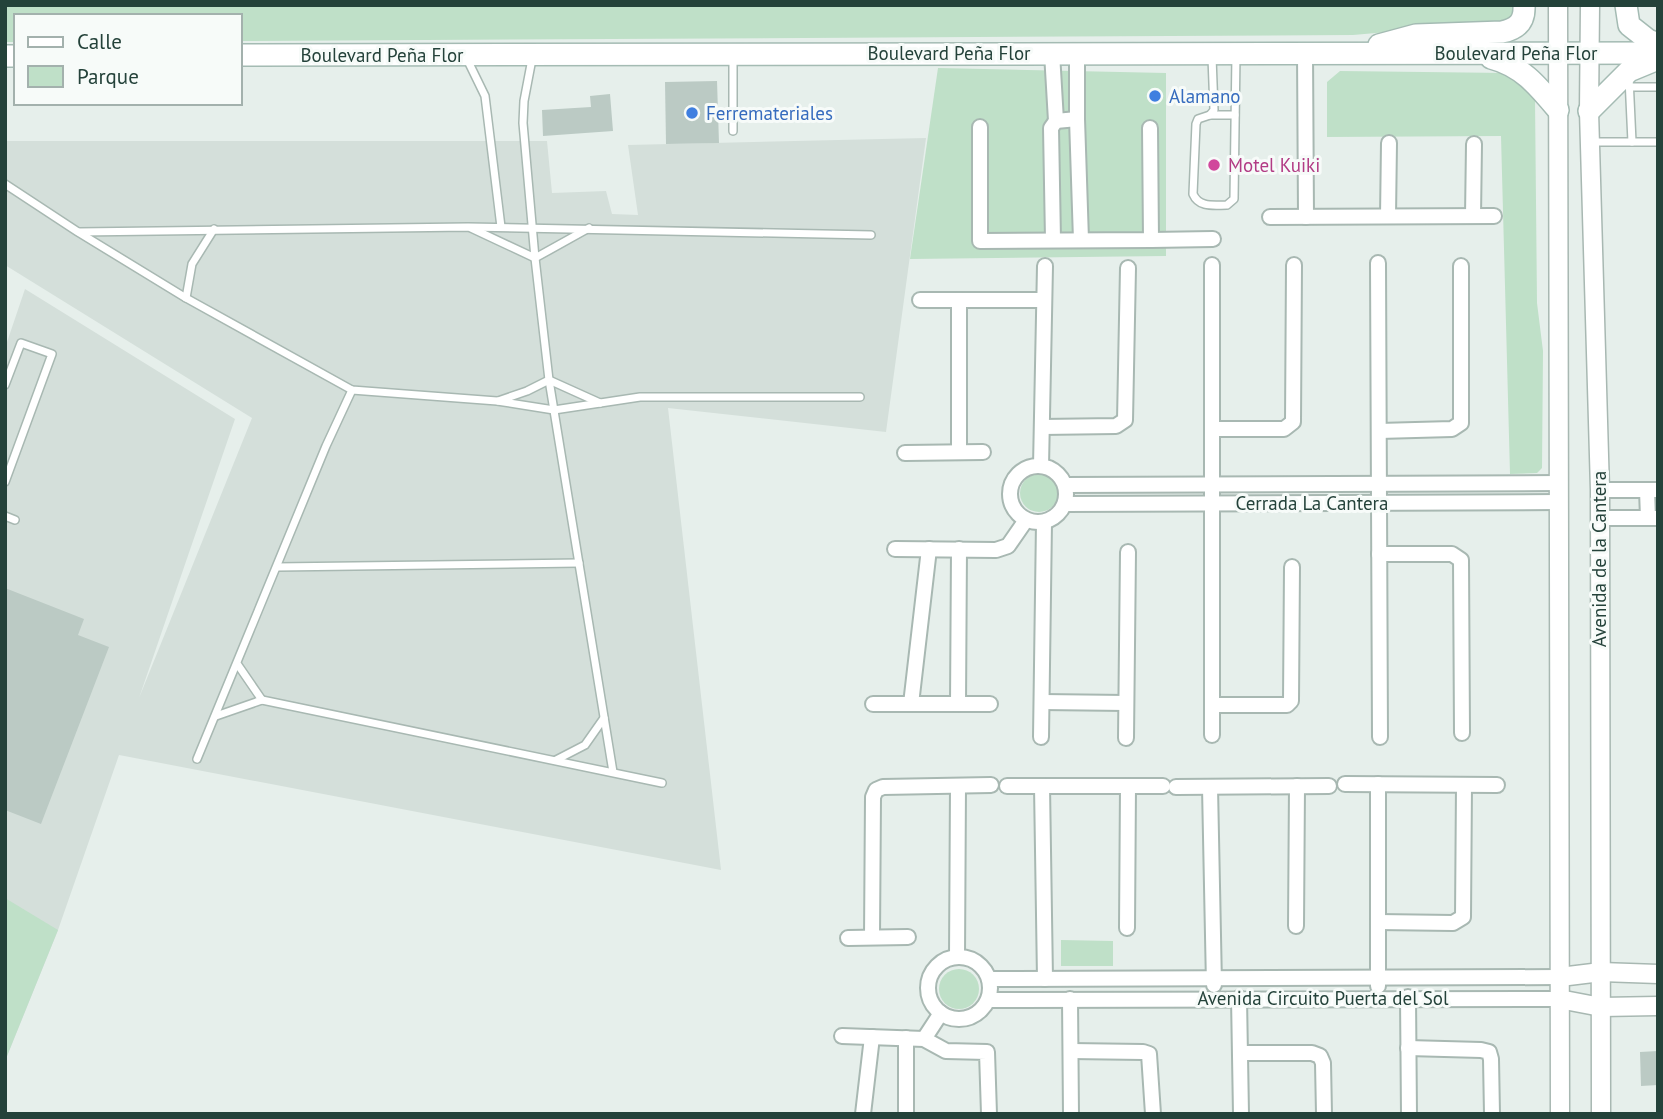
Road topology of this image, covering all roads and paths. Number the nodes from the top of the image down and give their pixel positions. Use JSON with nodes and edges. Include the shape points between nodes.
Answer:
{"nodes":[{"id":1,"x":1524,"y":5,"type":"edge"},
{"id":2,"x":1558,"y":5,"type":"edge"},
{"id":3,"x":1590,"y":5,"type":"edge"},
{"id":4,"x":1626,"y":5,"type":"edge"},
{"id":5,"x":1658,"y":44,"type":"edge"},
{"id":6,"x":1211,"y":52,"type":"junction"},
{"id":7,"x":1236,"y":52,"type":"junction"},
{"id":8,"x":1305,"y":52,"type":"junction"},
{"id":9,"x":1350,"y":52,"type":"junction"},
{"id":10,"x":1461,"y":52,"type":"junction"},
{"id":11,"x":1052,"y":53,"type":"junction"},
{"id":12,"x":1077,"y":53,"type":"junction"},
{"id":13,"x":1658,"y":53,"type":"edge"},
{"id":14,"x":733,"y":54,"type":"junction"},
{"id":15,"x":1558,"y":54,"type":"junction"},
{"id":16,"x":1588,"y":54,"type":"junction"},
{"id":17,"x":242,"y":55,"type":"edge"},
{"id":18,"x":465,"y":55,"type":"junction"},
{"id":19,"x":533,"y":55,"type":"junction"},
{"id":20,"x":1658,"y":59,"type":"edge"},
{"id":21,"x":1629,"y":79,"type":"junction"},
{"id":22,"x":1658,"y":87,"type":"edge"},
{"id":23,"x":1558,"y":110,"type":"junction"},
{"id":24,"x":1589,"y":111,"type":"junction"},
{"id":25,"x":1210,"y":115,"type":"junction"},
{"id":26,"x":1235,"y":115,"type":"junction"},
{"id":27,"x":1077,"y":119,"type":"junction"},
{"id":28,"x":1056,"y":121,"type":"junction"},
{"id":29,"x":980,"y":127,"type":"dead end"},
{"id":30,"x":1150,"y":128,"type":"dead end"},
{"id":31,"x":733,"y":131,"type":"dead end"},
{"id":32,"x":1590,"y":142,"type":"junction"},
{"id":33,"x":1632,"y":142,"type":"junction"},
{"id":34,"x":1658,"y":142,"type":"edge"},
{"id":35,"x":1389,"y":143,"type":"dead end"},
{"id":36,"x":1474,"y":144,"type":"dead end"},
{"id":37,"x":5,"y":184,"type":"edge"},
{"id":38,"x":1494,"y":215,"type":"dead end"},
{"id":39,"x":1388,"y":216,"type":"junction"},
{"id":40,"x":1473,"y":216,"type":"junction"},
{"id":41,"x":1269,"y":217,"type":"dead end"},
{"id":42,"x":1306,"y":217,"type":"junction"},
{"id":43,"x":468,"y":227,"type":"junction"},
{"id":44,"x":501,"y":227,"type":"junction"},
{"id":45,"x":532,"y":227,"type":"junction"},
{"id":46,"x":590,"y":228,"type":"junction"},
{"id":47,"x":214,"y":229,"type":"junction"},
{"id":48,"x":78,"y":232,"type":"junction"},
{"id":49,"x":871,"y":234,"type":"dead end"},
{"id":50,"x":1213,"y":239,"type":"dead end"},
{"id":51,"x":1053,"y":240,"type":"junction"},
{"id":52,"x":1082,"y":240,"type":"junction"},
{"id":53,"x":1151,"y":240,"type":"junction"},
{"id":54,"x":535,"y":258,"type":"junction"},
{"id":55,"x":1378,"y":263,"type":"dead end"},
{"id":56,"x":1212,"y":265,"type":"dead end"},
{"id":57,"x":1294,"y":265,"type":"dead end"},
{"id":58,"x":1461,"y":265,"type":"dead end"},
{"id":59,"x":1045,"y":266,"type":"dead end"},
{"id":60,"x":1128,"y":268,"type":"dead end"},
{"id":61,"x":186,"y":298,"type":"junction"},
{"id":62,"x":920,"y":300,"type":"dead end"},
{"id":63,"x":959,"y":300,"type":"junction"},
{"id":64,"x":1044,"y":300,"type":"junction"},
{"id":65,"x":549,"y":380,"type":"junction"},
{"id":66,"x":5,"y":385,"type":"edge"},
{"id":67,"x":352,"y":390,"type":"junction"},
{"id":68,"x":860,"y":397,"type":"dead end"},
{"id":69,"x":497,"y":401,"type":"junction"},
{"id":70,"x":600,"y":403,"type":"junction"},
{"id":71,"x":554,"y":410,"type":"junction"},
{"id":72,"x":1042,"y":427,"type":"junction"},
{"id":73,"x":1212,"y":429,"type":"junction"},
{"id":74,"x":1378,"y":431,"type":"junction"},
{"id":75,"x":959,"y":452,"type":"junction"},
{"id":76,"x":983,"y":452,"type":"dead end"},
{"id":77,"x":905,"y":453,"type":"dead end"},
{"id":78,"x":1041,"y":466,"type":"junction"},
{"id":79,"x":5,"y":482,"type":"edge"},
{"id":80,"x":1379,"y":484,"type":"junction"},
{"id":81,"x":1559,"y":484,"type":"junction"},
{"id":82,"x":1065,"y":485,"type":"junction"},
{"id":83,"x":1212,"y":485,"type":"junction"},
{"id":84,"x":1600,"y":490,"type":"junction"},
{"id":85,"x":1652,"y":490,"type":"edge"},
{"id":86,"x":1559,"y":502,"type":"junction"},
{"id":87,"x":1379,"y":503,"type":"junction"},
{"id":88,"x":1065,"y":504,"type":"junction"},
{"id":89,"x":1212,"y":504,"type":"junction"},
{"id":90,"x":5,"y":516,"type":"edge"},
{"id":91,"x":1600,"y":518,"type":"junction"},
{"id":92,"x":1653,"y":518,"type":"edge"},
{"id":93,"x":15,"y":520,"type":"dead end"},
{"id":94,"x":1026,"y":520,"type":"junction"},
{"id":95,"x":1044,"y":522,"type":"junction"},
{"id":96,"x":959,"y":549,"type":"junction"},
{"id":97,"x":895,"y":550,"type":"dead end"},
{"id":98,"x":929,"y":550,"type":"junction"},
{"id":99,"x":1128,"y":552,"type":"dead end"},
{"id":100,"x":1379,"y":554,"type":"junction"},
{"id":101,"x":579,"y":564,"type":"junction"},
{"id":102,"x":277,"y":567,"type":"junction"},
{"id":103,"x":1292,"y":567,"type":"dead end"},
{"id":104,"x":238,"y":665,"type":"junction"},
{"id":105,"x":262,"y":700,"type":"junction"},
{"id":106,"x":1042,"y":702,"type":"junction"},
{"id":107,"x":1126,"y":703,"type":"junction"},
{"id":108,"x":873,"y":704,"type":"dead end"},
{"id":109,"x":911,"y":704,"type":"junction"},
{"id":110,"x":958,"y":704,"type":"junction"},
{"id":111,"x":990,"y":704,"type":"dead end"},
{"id":112,"x":1212,"y":705,"type":"junction"},
{"id":113,"x":216,"y":716,"type":"junction"},
{"id":114,"x":604,"y":718,"type":"junction"},
{"id":115,"x":1462,"y":733,"type":"dead end"},
{"id":116,"x":1212,"y":735,"type":"dead end"},
{"id":117,"x":1041,"y":737,"type":"dead end"},
{"id":118,"x":1380,"y":737,"type":"dead end"},
{"id":119,"x":1126,"y":738,"type":"dead end"},
{"id":120,"x":197,"y":759,"type":"dead end"},
{"id":121,"x":555,"y":760,"type":"junction"},
{"id":122,"x":613,"y":772,"type":"junction"},
{"id":123,"x":662,"y":783,"type":"dead end"},
{"id":124,"x":1345,"y":784,"type":"dead end"},
{"id":125,"x":991,"y":785,"type":"dead end"},
{"id":126,"x":1378,"y":785,"type":"junction"},
{"id":127,"x":1464,"y":785,"type":"junction"},
{"id":128,"x":1497,"y":785,"type":"dead end"},
{"id":129,"x":958,"y":786,"type":"junction"},
{"id":130,"x":1007,"y":786,"type":"dead end"},
{"id":131,"x":1042,"y":786,"type":"junction"},
{"id":132,"x":1128,"y":786,"type":"junction"},
{"id":133,"x":1297,"y":786,"type":"junction"},
{"id":134,"x":1329,"y":786,"type":"dead end"},
{"id":135,"x":1210,"y":787,"type":"junction"},
{"id":136,"x":1378,"y":922,"type":"junction"},
{"id":137,"x":1296,"y":926,"type":"dead end"},
{"id":138,"x":1127,"y":928,"type":"dead end"},
{"id":139,"x":872,"y":937,"type":"junction"},
{"id":140,"x":908,"y":937,"type":"dead end"},
{"id":141,"x":848,"y":938,"type":"dead end"},
{"id":142,"x":957,"y":957,"type":"junction"},
{"id":143,"x":1601,"y":972,"type":"junction"},
{"id":144,"x":1658,"y":974,"type":"edge"},
{"id":145,"x":1560,"y":977,"type":"junction"},
{"id":146,"x":1213,"y":978,"type":"junction"},
{"id":147,"x":1378,"y":978,"type":"junction"},
{"id":148,"x":989,"y":979,"type":"junction"},
{"id":149,"x":1045,"y":979,"type":"junction"},
{"id":150,"x":1214,"y":998,"type":"junction"},
{"id":151,"x":1240,"y":998,"type":"junction"},
{"id":152,"x":1378,"y":998,"type":"junction"},
{"id":153,"x":1408,"y":998,"type":"junction"},
{"id":154,"x":1070,"y":999,"type":"junction"},
{"id":155,"x":1559,"y":999,"type":"junction"},
{"id":156,"x":988,"y":1000,"type":"junction"},
{"id":157,"x":1658,"y":1006,"type":"edge"},
{"id":158,"x":1601,"y":1007,"type":"junction"},
{"id":159,"x":941,"y":1013,"type":"junction"},
{"id":160,"x":842,"y":1036,"type":"dead end"},
{"id":161,"x":873,"y":1037,"type":"junction"},
{"id":162,"x":906,"y":1038,"type":"junction"},
{"id":163,"x":924,"y":1039,"type":"junction"},
{"id":164,"x":1408,"y":1048,"type":"junction"},
{"id":165,"x":1071,"y":1051,"type":"junction"},
{"id":166,"x":1240,"y":1053,"type":"junction"},
{"id":167,"x":863,"y":1114,"type":"edge"},
{"id":168,"x":906,"y":1114,"type":"edge"},
{"id":169,"x":989,"y":1114,"type":"edge"},
{"id":170,"x":1071,"y":1114,"type":"edge"},
{"id":171,"x":1153,"y":1114,"type":"edge"},
{"id":172,"x":1241,"y":1114,"type":"edge"},
{"id":173,"x":1324,"y":1114,"type":"edge"},
{"id":174,"x":1409,"y":1114,"type":"edge"},
{"id":175,"x":1492,"y":1114,"type":"edge"},
{"id":176,"x":1560,"y":1114,"type":"edge"},
{"id":177,"x":1601,"y":1114,"type":"edge"}],
"edges":[{"from":1,"to":9,"type":"main road","via":[[1523,17],[1514,29],[1416,35]]},
{"from":2,"to":15,"type":"street","name":"Avenida de la Cantera"},
{"from":3,"to":16,"type":"street","name":"Avenida de la Cantera"},
{"from":4,"to":5,"type":"main road","via":[[1629,25]]},
{"from":6,"to":7,"type":"main road","name":"Boulevard Peña Flor"},
{"from":6,"to":12,"type":"main road","name":"Boulevard Peña Flor"},
{"from":6,"to":25,"type":"lane","via":[[1214,104]]},
{"from":7,"to":8,"type":"main road","name":"Boulevard Peña Flor"},
{"from":7,"to":26,"type":"lane"},
{"from":8,"to":9,"type":"main road","name":"Boulevard Peña Flor"},
{"from":8,"to":42,"type":"street"},
{"from":9,"to":10,"type":"main road","name":"Boulevard Peña Flor"},
{"from":10,"to":15,"type":"main road","name":"Boulevard Peña Flor"},
{"from":10,"to":23,"type":"main road","via":[[1521,70]]},
{"from":11,"to":12,"type":"main road","name":"Boulevard Peña Flor"},
{"from":11,"to":14,"type":"main road","name":"Boulevard Peña Flor"},
{"from":11,"to":28,"type":"street"},
{"from":12,"to":27,"type":"street"},
{"from":13,"to":16,"type":"main road","name":"Boulevard Peña Flor"},
{"from":14,"to":19,"type":"main road","name":"Boulevard Peña Flor"},
{"from":14,"to":31,"type":"lane"},
{"from":15,"to":16,"type":"main road","name":"Boulevard Peña Flor"},
{"from":15,"to":23,"type":"street","name":"Avenida de la Cantera"},
{"from":16,"to":24,"type":"street","name":"Avenida de la Cantera"},
{"from":17,"to":18,"type":"main road","name":"Boulevard Peña Flor"},
{"from":18,"to":19,"type":"main road","name":"Boulevard Peña Flor"},
{"from":18,"to":44,"type":"lane","via":[[485,96]]},
{"from":19,"to":45,"type":"lane","via":[[523,123]]},
{"from":20,"to":21,"type":"main road"},
{"from":21,"to":22,"type":"lane"},
{"from":21,"to":24,"type":"main road"},
{"from":21,"to":33,"type":"lane"},
{"from":23,"to":81,"type":"street","name":"Avenida de la Cantera"},
{"from":24,"to":32,"type":"street","name":"Avenida de la Cantera"},
{"from":25,"to":26,"type":"lane"},
{"from":25,"to":26,"type":"lane","via":[[1196,124],[1193,194],[1202,205],[1227,205],[1234,199]]},
{"from":27,"to":28,"type":"street"},
{"from":27,"to":52,"type":"street"},
{"from":28,"to":51,"type":"street","via":[[1051,128]]},
{"from":29,"to":51,"type":"street","via":[[980,241]]},
{"from":30,"to":53,"type":"street"},
{"from":32,"to":33,"type":"lane"},
{"from":32,"to":84,"type":"street","name":"Avenida de la Cantera"},
{"from":33,"to":34,"type":"lane"},
{"from":35,"to":39,"type":"street"},
{"from":36,"to":40,"type":"street"},
{"from":37,"to":48,"type":"lane"},
{"from":38,"to":40,"type":"street"},
{"from":39,"to":40,"type":"street"},
{"from":39,"to":42,"type":"street"},
{"from":41,"to":42,"type":"street"},
{"from":43,"to":44,"type":"lane"},
{"from":43,"to":47,"type":"lane"},
{"from":43,"to":54,"type":"lane"},
{"from":44,"to":45,"type":"lane"},
{"from":45,"to":46,"type":"lane"},
{"from":45,"to":54,"type":"lane"},
{"from":46,"to":49,"type":"lane"},
{"from":46,"to":54,"type":"lane"},
{"from":47,"to":48,"type":"lane"},
{"from":47,"to":61,"type":"lane","via":[[192,264]]},
{"from":48,"to":61,"type":"lane"},
{"from":50,"to":53,"type":"street"},
{"from":51,"to":52,"type":"street"},
{"from":52,"to":53,"type":"street"},
{"from":54,"to":65,"type":"lane"},
{"from":55,"to":74,"type":"street"},
{"from":56,"to":73,"type":"street"},
{"from":57,"to":73,"type":"street","via":[[1293,422],[1284,429]]},
{"from":58,"to":74,"type":"street","via":[[1461,423],[1452,429]]},
{"from":59,"to":64,"type":"street"},
{"from":60,"to":72,"type":"street","via":[[1125,420],[1116,426]]},
{"from":61,"to":67,"type":"lane"},
{"from":62,"to":63,"type":"street"},
{"from":63,"to":64,"type":"street"},
{"from":63,"to":75,"type":"street"},
{"from":64,"to":72,"type":"street"},
{"from":65,"to":69,"type":"lane"},
{"from":65,"to":70,"type":"lane"},
{"from":65,"to":71,"type":"lane"},
{"from":66,"to":79,"type":"lane","via":[[21,343],[51,354]]},
{"from":67,"to":69,"type":"lane"},
{"from":67,"to":102,"type":"lane"},
{"from":68,"to":70,"type":"lane","via":[[640,397]]},
{"from":69,"to":71,"type":"lane"},
{"from":70,"to":71,"type":"lane"},
{"from":71,"to":101,"type":"lane"},
{"from":72,"to":78,"type":"street"},
{"from":73,"to":83,"type":"street"},
{"from":74,"to":80,"type":"street"},
{"from":75,"to":76,"type":"street"},
{"from":75,"to":77,"type":"street"},
{"from":78,"to":82,"type":"street","via":[[1056,472]]},
{"from":78,"to":94,"type":"street","via":[[1028,467],[1010,486],[1015,512]]},
{"from":80,"to":81,"type":"street","name":"Cerrada La Cantera"},
{"from":80,"to":83,"type":"street","name":"Cerrada La Cantera"},
{"from":80,"to":87,"type":"street"},
{"from":81,"to":86,"type":"street","name":"Avenida de la Cantera"},
{"from":82,"to":83,"type":"street","name":"Cerrada La Cantera"},
{"from":82,"to":88,"type":"street"},
{"from":83,"to":89,"type":"street"},
{"from":84,"to":85,"type":"street"},
{"from":84,"to":91,"type":"street","name":"Avenida de la Cantera"},
{"from":85,"to":92,"type":"street"},
{"from":86,"to":87,"type":"street","name":"Cerrada La Cantera"},
{"from":86,"to":145,"type":"street","name":"Avenida de la Cantera"},
{"from":87,"to":89,"type":"street","name":"Cerrada La Cantera"},
{"from":87,"to":100,"type":"street"},
{"from":88,"to":89,"type":"street","name":"Cerrada La Cantera"},
{"from":88,"to":95,"type":"street","via":[[1057,516]]},
{"from":89,"to":112,"type":"street"},
{"from":90,"to":93,"type":"lane"},
{"from":91,"to":92,"type":"street"},
{"from":91,"to":143,"type":"street","name":"Avenida de la Cantera"},
{"from":94,"to":95,"type":"street"},
{"from":94,"to":96,"type":"street","via":[[1008,546]]},
{"from":95,"to":106,"type":"street"},
{"from":96,"to":98,"type":"street"},
{"from":96,"to":110,"type":"street"},
{"from":97,"to":98,"type":"street"},
{"from":98,"to":109,"type":"street"},
{"from":99,"to":107,"type":"street"},
{"from":100,"to":115,"type":"street","via":[[1455,554],[1461,560]]},
{"from":100,"to":118,"type":"street"},
{"from":101,"to":102,"type":"lane"},
{"from":101,"to":114,"type":"lane"},
{"from":102,"to":104,"type":"lane"},
{"from":103,"to":112,"type":"street","via":[[1291,701],[1287,705]]},
{"from":104,"to":105,"type":"lane"},
{"from":104,"to":113,"type":"lane"},
{"from":105,"to":113,"type":"lane"},
{"from":105,"to":121,"type":"lane"},
{"from":106,"to":107,"type":"street"},
{"from":106,"to":117,"type":"street"},
{"from":107,"to":119,"type":"street"},
{"from":108,"to":109,"type":"street"},
{"from":109,"to":110,"type":"street"},
{"from":110,"to":111,"type":"street"},
{"from":112,"to":116,"type":"street"},
{"from":113,"to":120,"type":"lane"},
{"from":114,"to":121,"type":"lane","via":[[585,745]]},
{"from":114,"to":122,"type":"lane"},
{"from":121,"to":122,"type":"lane"},
{"from":122,"to":123,"type":"lane"},
{"from":124,"to":126,"type":"street"},
{"from":125,"to":129,"type":"street"},
{"from":126,"to":127,"type":"street"},
{"from":126,"to":136,"type":"street"},
{"from":127,"to":128,"type":"street"},
{"from":127,"to":136,"type":"street","via":[[1463,917],[1453,923]]},
{"from":129,"to":139,"type":"street","via":[[883,787],[873,793]]},
{"from":129,"to":142,"type":"street"},
{"from":130,"to":131,"type":"street"},
{"from":131,"to":132,"type":"street"},
{"from":131,"to":149,"type":"street"},
{"from":132,"to":135,"type":"street"},
{"from":132,"to":138,"type":"street"},
{"from":133,"to":134,"type":"street"},
{"from":133,"to":135,"type":"street"},
{"from":133,"to":137,"type":"street"},
{"from":135,"to":146,"type":"street"},
{"from":136,"to":147,"type":"street"},
{"from":139,"to":140,"type":"street"},
{"from":139,"to":141,"type":"street"},
{"from":142,"to":148,"type":"street","via":[[977,963]]},
{"from":142,"to":159,"type":"street","via":[[939,965],[929,982],[931,1002]]},
{"from":143,"to":144,"type":"street","name":"Avenida Circuito Puerta del Sol"},
{"from":143,"to":145,"type":"street","name":"Avenida Circuito Puerta del Sol"},
{"from":143,"to":158,"type":"street","name":"Avenida de la Cantera"},
{"from":145,"to":147,"type":"street","name":"Avenida Circuito Puerta del Sol"},
{"from":145,"to":155,"type":"street","name":"Avenida de la Cantera"},
{"from":146,"to":147,"type":"street","name":"Avenida Circuito Puerta del Sol"},
{"from":146,"to":149,"type":"street","name":"Avenida Circuito Puerta del Sol"},
{"from":146,"to":150,"type":"street"},
{"from":147,"to":152,"type":"street"},
{"from":148,"to":149,"type":"street","name":"Avenida Circuito Puerta del Sol"},
{"from":148,"to":156,"type":"street"},
{"from":150,"to":151,"type":"street","name":"Avenida Circuito Puerta del Sol"},
{"from":150,"to":154,"type":"street","name":"Avenida Circuito Puerta del Sol"},
{"from":151,"to":152,"type":"street","name":"Avenida Circuito Puerta del Sol"},
{"from":151,"to":166,"type":"street"},
{"from":152,"to":153,"type":"street","name":"Avenida Circuito Puerta del Sol"},
{"from":153,"to":155,"type":"street","name":"Avenida Circuito Puerta del Sol"},
{"from":153,"to":164,"type":"street"},
{"from":154,"to":156,"type":"street","name":"Avenida Circuito Puerta del Sol"},
{"from":154,"to":165,"type":"street"},
{"from":155,"to":158,"type":"street","name":"Avenida Circuito Puerta del Sol"},
{"from":155,"to":176,"type":"street","name":"Avenida de la Cantera"},
{"from":156,"to":159,"type":"street","via":[[966,1019]]},
{"from":157,"to":158,"type":"street","name":"Avenida Circuito Puerta del Sol"},
{"from":158,"to":177,"type":"street","name":"Avenida de la Cantera"},
{"from":159,"to":163,"type":"street"},
{"from":160,"to":161,"type":"street"},
{"from":161,"to":162,"type":"street"},
{"from":161,"to":167,"type":"street"},
{"from":162,"to":163,"type":"street"},
{"from":162,"to":168,"type":"street"},
{"from":163,"to":169,"type":"street","via":[[946,1051],[987,1052]]},
{"from":164,"to":174,"type":"street"},
{"from":164,"to":175,"type":"street","via":[[1489,1052]]},
{"from":165,"to":170,"type":"street"},
{"from":165,"to":171,"type":"street","via":[[1149,1054]]},
{"from":166,"to":172,"type":"street"},
{"from":166,"to":173,"type":"street","via":[[1320,1056]]}]}
